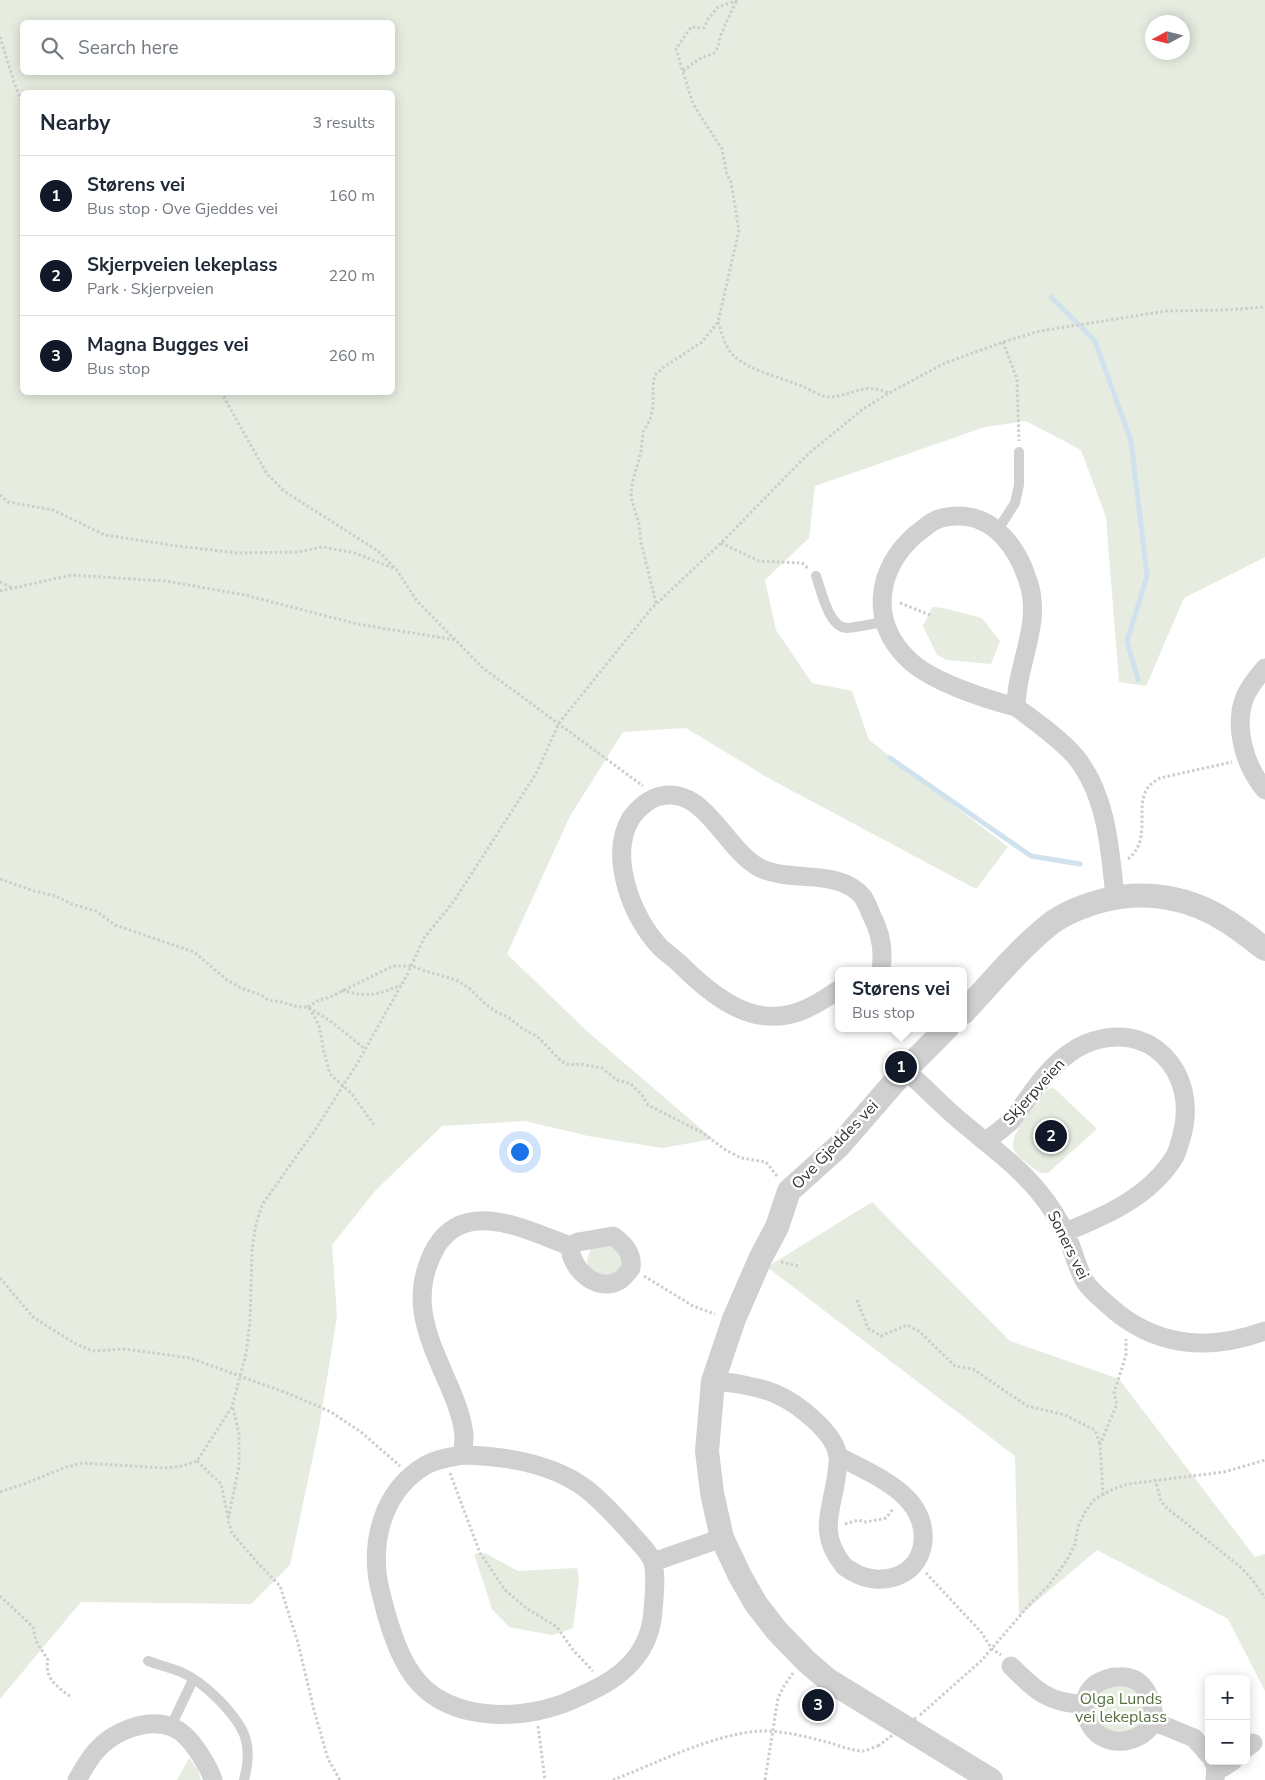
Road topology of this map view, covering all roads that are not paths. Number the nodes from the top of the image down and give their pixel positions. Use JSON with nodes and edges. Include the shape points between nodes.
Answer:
{"nodes":[{"id":1,"x":1019,"y":452,"type":"road end"},
{"id":2,"x":997,"y":531,"type":"junction"},
{"id":3,"x":816,"y":576,"type":"road end"},
{"id":4,"x":885,"y":622,"type":"junction"},
{"id":5,"x":1265,"y":668,"type":"edge"},
{"id":6,"x":1016,"y":707,"type":"junction"},
{"id":7,"x":1265,"y":790,"type":"edge"},
{"id":8,"x":1115,"y":897,"type":"junction"},
{"id":9,"x":1265,"y":949,"type":"edge"},
{"id":10,"x":881,"y":967,"type":"edge"},
{"id":11,"x":835,"y":992,"type":"edge"},
{"id":12,"x":967,"y":1009,"type":"edge"},
{"id":13,"x":943,"y":1032,"type":"edge"},
{"id":14,"x":905,"y":1070,"type":"junction"},
{"id":15,"x":986,"y":1141,"type":"junction"},
{"id":16,"x":1065,"y":1232,"type":"junction"},
{"id":17,"x":570,"y":1246,"type":"junction"},
{"id":18,"x":1265,"y":1330,"type":"edge"},
{"id":19,"x":713,"y":1380,"type":"junction"},
{"id":20,"x":463,"y":1454,"type":"junction"},
{"id":21,"x":838,"y":1456,"type":"junction"},
{"id":22,"x":722,"y":1538,"type":"junction"},
{"id":23,"x":653,"y":1562,"type":"junction"},
{"id":24,"x":148,"y":1661,"type":"dead end"},
{"id":25,"x":1010,"y":1666,"type":"road end"},
{"id":26,"x":193,"y":1680,"type":"junction"},
{"id":27,"x":1085,"y":1704,"type":"junction"},
{"id":28,"x":1155,"y":1722,"type":"junction"},
{"id":29,"x":171,"y":1726,"type":"junction"},
{"id":30,"x":1205,"y":1751,"type":"edge"},
{"id":31,"x":77,"y":1780,"type":"edge"},
{"id":32,"x":213,"y":1780,"type":"edge"},
{"id":33,"x":244,"y":1780,"type":"edge"},
{"id":34,"x":992,"y":1780,"type":"edge"}],
"edges":[{"from":1,"to":2,"type":"lane","via":[[1019,485],[1015,503]]},
{"from":2,"to":4,"type":"street","via":[[983,520],[964,516],[950,516],[925,527],[893,560],[884,581],[882,608]]},
{"from":2,"to":6,"type":"street","via":[[1016,554],[1029,581],[1033,604]]},
{"from":3,"to":4,"type":"lane","via":[[830,616],[839,626],[846,628]]},
{"from":4,"to":6,"type":"street","via":[[895,644],[922,670],[978,695]]},
{"from":5,"to":7,"type":"street","via":[[1245,697],[1240,728],[1246,759]]},
{"from":6,"to":8,"type":"street","via":[[1053,734],[1086,772],[1105,820]]},
{"from":8,"to":9,"type":"street","via":[[1158,896],[1193,904],[1228,921]]},
{"from":8,"to":12,"type":"street","via":[[1071,911],[1051,924]]},
{"from":10,"to":11,"type":"street","via":[[882,949],[877,926],[855,890],[835,880],[791,876],[761,868],[749,860],[694,802],[679,795],[649,800],[632,818],[624,837],[622,868],[634,908],[660,947],[705,986],[736,1007],[754,1014],[773,1016],[790,1015],[816,1006]]},
{"from":13,"to":14,"type":"street","name":"Ove Gjeddes vei"},
{"from":14,"to":15,"type":"street","name":"Soners vei"},
{"from":14,"to":19,"type":"street","name":"Ove Gjeddes vei","via":[[839,1146],[789,1191],[777,1226],[734,1319]]},
{"from":15,"to":16,"type":"street","name":"Soners vei","via":[[1030,1181]]},
{"from":15,"to":16,"type":"street","name":"Skjerpveien","via":[[1010,1122],[1056,1064],[1084,1045],[1100,1039],[1131,1038],[1146,1043],[1172,1064],[1183,1085],[1186,1110],[1176,1154],[1162,1174],[1123,1206]]},
{"from":16,"to":18,"type":"street","name":"Soners vei","via":[[1084,1281],[1112,1309],[1150,1333],[1194,1342],[1224,1342]]},
{"from":17,"to":17,"type":"street","via":[[570,1253],[582,1272],[600,1285],[622,1280],[631,1268],[626,1247],[613,1236]]},
{"from":17,"to":20,"type":"street","via":[[505,1223],[473,1220],[453,1228],[439,1242],[431,1257],[422,1290],[422,1312],[456,1403],[464,1434]]},
{"from":19,"to":21,"type":"street","via":[[776,1394],[798,1406],[831,1438]]},
{"from":19,"to":22,"type":"street","name":"Ove Gjeddes vei","via":[[707,1451]]},
{"from":20,"to":23,"type":"street","via":[[519,1461],[552,1470],[584,1488],[608,1509]]},
{"from":20,"to":23,"type":"street","via":[[426,1465],[402,1484],[386,1509],[376,1550],[382,1599],[393,1635],[406,1664],[431,1695],[457,1708],[508,1714],[559,1705],[604,1684],[621,1673],[642,1651],[653,1621]]},
{"from":21,"to":21,"type":"street","via":[[884,1479],[900,1491],[920,1518],[923,1531],[921,1553],[907,1571],[885,1580],[861,1577],[845,1567],[833,1548],[827,1529]]},
{"from":22,"to":23,"type":"street"},
{"from":22,"to":34,"type":"street","name":"Ove Gjeddes vei","via":[[756,1604],[806,1661],[855,1698]]},
{"from":24,"to":26,"type":"lane"},
{"from":25,"to":27,"type":"street","via":[[1046,1696],[1070,1704]]},
{"from":26,"to":29,"type":"lane"},
{"from":26,"to":33,"type":"lane","via":[[209,1690],[242,1727],[248,1752]]},
{"from":27,"to":28,"type":"street","via":[[1086,1719],[1097,1734],[1111,1741],[1140,1735]]},
{"from":27,"to":28,"type":"street","via":[[1089,1690],[1101,1681],[1114,1677],[1131,1678],[1143,1687],[1152,1702]]},
{"from":28,"to":30,"type":"street","via":[[1194,1738]]},
{"from":29,"to":31,"type":"street","via":[[154,1723],[118,1733],[96,1750]]},
{"from":29,"to":32,"type":"street","via":[[194,1746]]}]}
